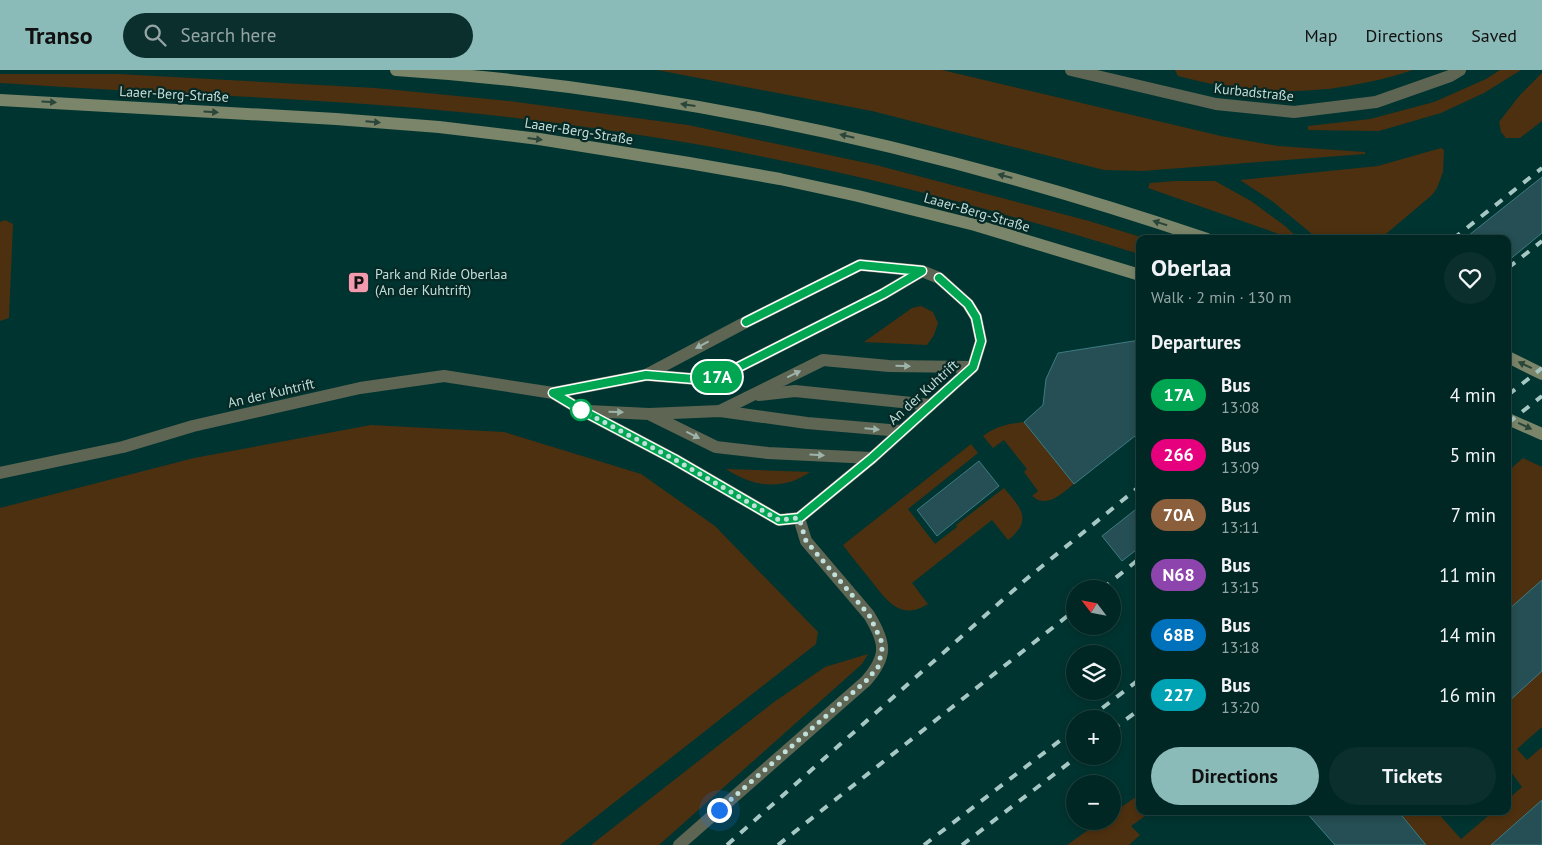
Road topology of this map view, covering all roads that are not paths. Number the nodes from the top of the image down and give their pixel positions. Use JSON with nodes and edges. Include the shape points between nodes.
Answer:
{"nodes":[{"id":1,"x":396,"y":70,"type":"edge"},
{"id":2,"x":1071,"y":70,"type":"edge"},
{"id":3,"x":1460,"y":70,"type":"edge"},
{"id":4,"x":0,"y":100,"type":"edge"},
{"id":5,"x":1194,"y":235,"type":"edge"},
{"id":6,"x":922,"y":271,"type":"junction"},
{"id":7,"x":1136,"y":274,"type":"edge"},
{"id":8,"x":1511,"y":358,"type":"edge"},
{"id":9,"x":973,"y":367,"type":"junction"},
{"id":10,"x":1542,"y":374,"type":"edge"},
{"id":11,"x":646,"y":375,"type":"junction"},
{"id":12,"x":553,"y":393,"type":"junction"},
{"id":13,"x":750,"y":395,"type":"junction"},
{"id":14,"x":931,"y":405,"type":"junction"},
{"id":15,"x":583,"y":411,"type":"junction"},
{"id":16,"x":720,"y":411,"type":"junction"},
{"id":17,"x":649,"y":414,"type":"junction"},
{"id":18,"x":1511,"y":419,"type":"edge"},
{"id":19,"x":901,"y":432,"type":"junction"},
{"id":20,"x":1542,"y":434,"type":"edge"},
{"id":21,"x":872,"y":458,"type":"junction"},
{"id":22,"x":0,"y":472,"type":"edge"},
{"id":23,"x":799,"y":518,"type":"junction"},
{"id":24,"x":679,"y":845,"type":"edge"}],
"edges":[{"from":5,"to":1,"type":"main road","one_way":true,"via":[[1002,175],[797,125],[543,84]]},
{"from":2,"to":3,"type":"street","name":"Kurbadstraße","via":[[1216,104],[1294,112],[1376,102]]},
{"from":4,"to":7,"type":"main road","name":"Laaer-Berg-Straße","one_way":true,"via":[[336,119],[439,127],[558,142],[698,164],[858,196],[975,225]]},
{"from":6,"to":9,"type":"street","name":"An der Kuhtrift","via":[[939,278],[968,304],[976,317],[981,341]]},
{"from":6,"to":11,"type":"street","via":[[719,377],[706,380]]},
{"from":6,"to":11,"type":"street","name":"An der Kuhtrift","one_way":true,"via":[[860,265]]},
{"from":10,"to":8,"type":"main road","one_way":true},
{"from":13,"to":9,"type":"street","one_way":true,"via":[[823,360],[889,366]]},
{"from":9,"to":14,"type":"street","name":"An der Kuhtrift"},
{"from":11,"to":12,"type":"street","name":"An der Kuhtrift"},
{"from":12,"to":15,"type":"street","name":"An der Kuhtrift"},
{"from":12,"to":22,"type":"street","name":"An der Kuhtrift","via":[[444,376],[360,388],[193,426],[123,447]]},
{"from":13,"to":14,"type":"street","via":[[795,391]]},
{"from":13,"to":16,"type":"street"},
{"from":14,"to":19,"type":"street","name":"An der Kuhtrift"},
{"from":15,"to":17,"type":"street","one_way":true},
{"from":15,"to":23,"type":"street","name":"An der Kuhtrift","via":[[779,520]]},
{"from":16,"to":17,"type":"street"},
{"from":16,"to":19,"type":"street","one_way":true},
{"from":17,"to":21,"type":"street","one_way":true,"via":[[716,447]]},
{"from":18,"to":20,"type":"main road","one_way":true},
{"from":19,"to":21,"type":"street","name":"An der Kuhtrift"},
{"from":21,"to":23,"type":"street","name":"An der Kuhtrift"},
{"from":23,"to":24,"type":"street","via":[[806,541],[876,626],[882,650],[878,667]]}]}
